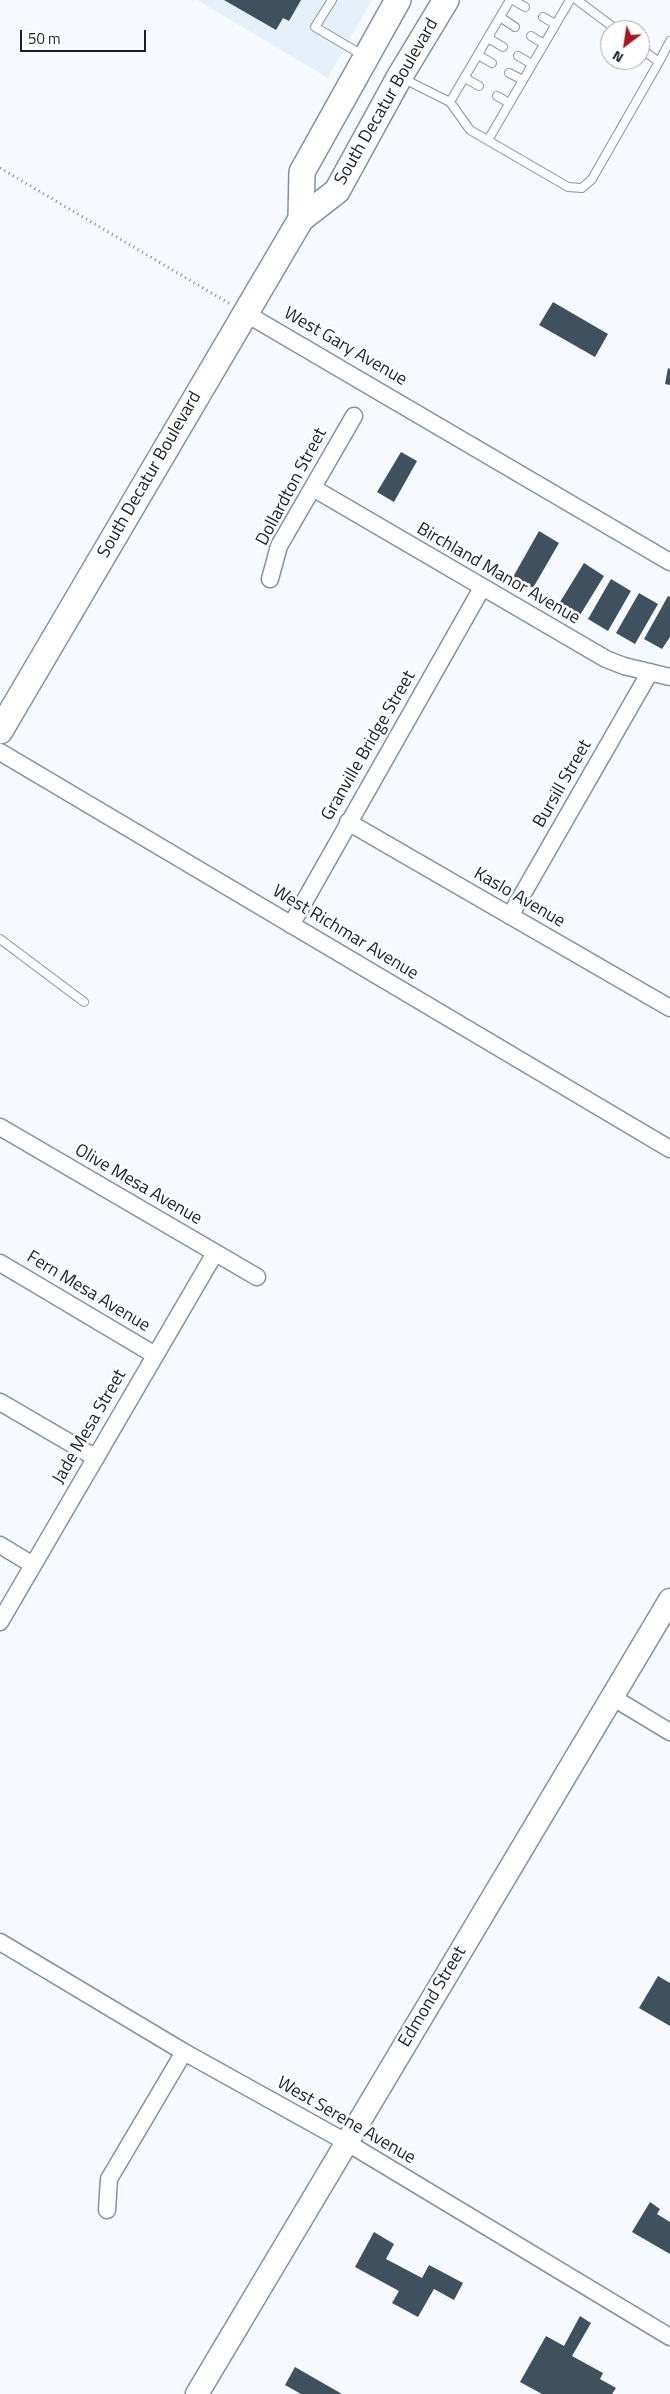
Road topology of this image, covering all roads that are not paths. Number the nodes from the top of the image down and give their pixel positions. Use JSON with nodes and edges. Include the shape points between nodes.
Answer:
{"nodes":[{"id":1,"x":332,"y":0,"type":"edge"},
{"id":2,"x":398,"y":0,"type":"edge"},
{"id":3,"x":446,"y":0,"type":"edge"},
{"id":4,"x":511,"y":0,"type":"edge"},
{"id":5,"x":570,"y":0,"type":"edge"},
{"id":6,"x":578,"y":0,"type":"edge"},
{"id":7,"x":525,"y":7,"type":"dead end"},
{"id":8,"x":543,"y":17,"type":"dead end"},
{"id":9,"x":500,"y":18,"type":"junction"},
{"id":10,"x":603,"y":20,"type":"edge"},
{"id":11,"x":556,"y":24,"type":"junction"},
{"id":12,"x":515,"y":27,"type":"dead end"},
{"id":13,"x":531,"y":36,"type":"dead end"},
{"id":14,"x":488,"y":38,"type":"junction"},
{"id":15,"x":670,"y":42,"type":"edge"},
{"id":16,"x":544,"y":44,"type":"junction"},
{"id":17,"x":503,"y":47,"type":"dead end"},
{"id":18,"x":650,"y":55,"type":"edge"},
{"id":19,"x":478,"y":56,"type":"junction"},
{"id":20,"x":518,"y":56,"type":"dead end"},
{"id":21,"x":365,"y":57,"type":"junction"},
{"id":22,"x":659,"y":62,"type":"junction"},
{"id":23,"x":492,"y":63,"type":"dead end"},
{"id":24,"x":532,"y":64,"type":"junction"},
{"id":25,"x":509,"y":73,"type":"dead end"},
{"id":26,"x":400,"y":76,"type":"junction"},
{"id":27,"x":465,"y":78,"type":"junction"},
{"id":28,"x":523,"y":80,"type":"junction"},
{"id":29,"x":479,"y":86,"type":"dead end"},
{"id":30,"x":497,"y":96,"type":"dead end"},
{"id":31,"x":450,"y":102,"type":"junction"},
{"id":32,"x":509,"y":104,"type":"junction"},
{"id":33,"x":488,"y":140,"type":"junction"},
{"id":34,"x":301,"y":219,"type":"junction"},
{"id":35,"x":245,"y":313,"type":"junction"},
{"id":36,"x":354,"y":416,"type":"dead end"},
{"id":37,"x":313,"y":488,"type":"junction"},
{"id":38,"x":670,"y":562,"type":"edge"},
{"id":39,"x":270,"y":579,"type":"dead end"},
{"id":40,"x":482,"y":588,"type":"junction"},
{"id":41,"x":650,"y":672,"type":"junction"},
{"id":42,"x":670,"y":677,"type":"edge"},
{"id":43,"x":0,"y":731,"type":"edge"},
{"id":44,"x":0,"y":752,"type":"edge"},
{"id":45,"x":348,"y":822,"type":"junction"},
{"id":46,"x":510,"y":916,"type":"junction"},
{"id":47,"x":292,"y":925,"type":"junction"},
{"id":48,"x":0,"y":939,"type":"edge"},
{"id":49,"x":84,"y":1002,"type":"dead end"},
{"id":50,"x":670,"y":1008,"type":"edge"},
{"id":51,"x":0,"y":1127,"type":"edge"},
{"id":52,"x":670,"y":1149,"type":"edge"},
{"id":53,"x":215,"y":1253,"type":"junction"},
{"id":54,"x":0,"y":1263,"type":"edge"},
{"id":55,"x":257,"y":1277,"type":"dead end"},
{"id":56,"x":155,"y":1355,"type":"junction"},
{"id":57,"x":0,"y":1402,"type":"edge"},
{"id":58,"x":96,"y":1458,"type":"junction"},
{"id":59,"x":0,"y":1545,"type":"edge"},
{"id":60,"x":33,"y":1565,"type":"junction"},
{"id":61,"x":670,"y":1600,"type":"edge"},
{"id":62,"x":0,"y":1622,"type":"edge"},
{"id":63,"x":612,"y":1697,"type":"junction"},
{"id":64,"x":670,"y":1732,"type":"edge"},
{"id":65,"x":0,"y":1942,"type":"edge"},
{"id":66,"x":184,"y":2052,"type":"junction"},
{"id":67,"x":346,"y":2142,"type":"junction"},
{"id":68,"x":107,"y":2210,"type":"dead end"},
{"id":69,"x":670,"y":2337,"type":"edge"},
{"id":70,"x":197,"y":2394,"type":"edge"}],
"edges":[{"from":1,"to":21,"type":"lane","via":[[315,27]]},
{"from":2,"to":21,"type":"main road","name":"South Decatur Boulevard"},
{"from":3,"to":26,"type":"main road","name":"South Decatur Boulevard"},
{"from":4,"to":7,"type":"lane"},
{"from":4,"to":9,"type":"lane"},
{"from":5,"to":11,"type":"lane"},
{"from":6,"to":10,"type":"lane"},
{"from":8,"to":11,"type":"lane"},
{"from":9,"to":12,"type":"lane"},
{"from":9,"to":14,"type":"lane"},
{"from":11,"to":16,"type":"lane"},
{"from":13,"to":16,"type":"lane"},
{"from":14,"to":17,"type":"lane"},
{"from":14,"to":19,"type":"lane"},
{"from":15,"to":22,"type":"lane"},
{"from":16,"to":24,"type":"lane"},
{"from":18,"to":22,"type":"lane"},
{"from":19,"to":23,"type":"lane"},
{"from":19,"to":27,"type":"lane"},
{"from":20,"to":24,"type":"lane"},
{"from":21,"to":34,"type":"main road","name":"South Decatur Boulevard","via":[[302,172]]},
{"from":22,"to":33,"type":"lane","via":[[592,179],[582,188],[568,188]]},
{"from":24,"to":28,"type":"lane"},
{"from":25,"to":28,"type":"lane"},
{"from":26,"to":31,"type":"lane"},
{"from":26,"to":34,"type":"main road","name":"South Decatur Boulevard","via":[[337,191]]},
{"from":27,"to":29,"type":"lane"},
{"from":27,"to":31,"type":"lane"},
{"from":28,"to":32,"type":"lane"},
{"from":30,"to":32,"type":"lane"},
{"from":31,"to":33,"type":"lane","via":[[470,130]]},
{"from":32,"to":33,"type":"lane"},
{"from":34,"to":35,"type":"main road","name":"South Decatur Boulevard"},
{"from":35,"to":38,"type":"street","name":"West Gary Avenue"},
{"from":35,"to":43,"type":"main road","name":"South Decatur Boulevard"},
{"from":36,"to":37,"type":"street","name":"Dollardton Street"},
{"from":37,"to":39,"type":"street","name":"Dollardton Street","via":[[279,546]]},
{"from":37,"to":40,"type":"street","name":"Birchland Manor Avenue"},
{"from":40,"to":41,"type":"street","name":"Birchland Manor Avenue","via":[[606,659]]},
{"from":40,"to":45,"type":"street","name":"Granville Bridge Street"},
{"from":41,"to":42,"type":"street","name":"Birchland Manor Avenue"},
{"from":41,"to":46,"type":"street","name":"Bursill Street"},
{"from":44,"to":47,"type":"street","name":"West Richmar Avenue"},
{"from":45,"to":46,"type":"street","name":"Kaslo Avenue"},
{"from":45,"to":47,"type":"street","name":"Granville Bridge Street"},
{"from":46,"to":50,"type":"street","name":"Kaslo Avenue"},
{"from":47,"to":52,"type":"street","name":"West Richmar Avenue"},
{"from":48,"to":49,"type":"lane"},
{"from":51,"to":53,"type":"street","name":"Olive Mesa Avenue"},
{"from":53,"to":55,"type":"street","name":"Olive Mesa Avenue"},
{"from":53,"to":56,"type":"street","name":"Jade Mesa Street"},
{"from":54,"to":56,"type":"street","name":"Fern Mesa Avenue"},
{"from":56,"to":58,"type":"street","name":"Jade Mesa Street"},
{"from":57,"to":58,"type":"street"},
{"from":58,"to":60,"type":"street","name":"Jade Mesa Street"},
{"from":59,"to":60,"type":"street"},
{"from":60,"to":62,"type":"street","name":"Jade Mesa Street"},
{"from":61,"to":63,"type":"street","name":"Edmond Street"},
{"from":63,"to":64,"type":"street"},
{"from":63,"to":67,"type":"street","name":"Edmond Street"},
{"from":65,"to":66,"type":"street","name":"West Serene Avenue"},
{"from":66,"to":67,"type":"street","name":"West Serene Avenue"},
{"from":66,"to":68,"type":"street","via":[[109,2179]]},
{"from":67,"to":69,"type":"street","name":"West Serene Avenue"},
{"from":67,"to":70,"type":"street","name":"Edmond Street"}]}
